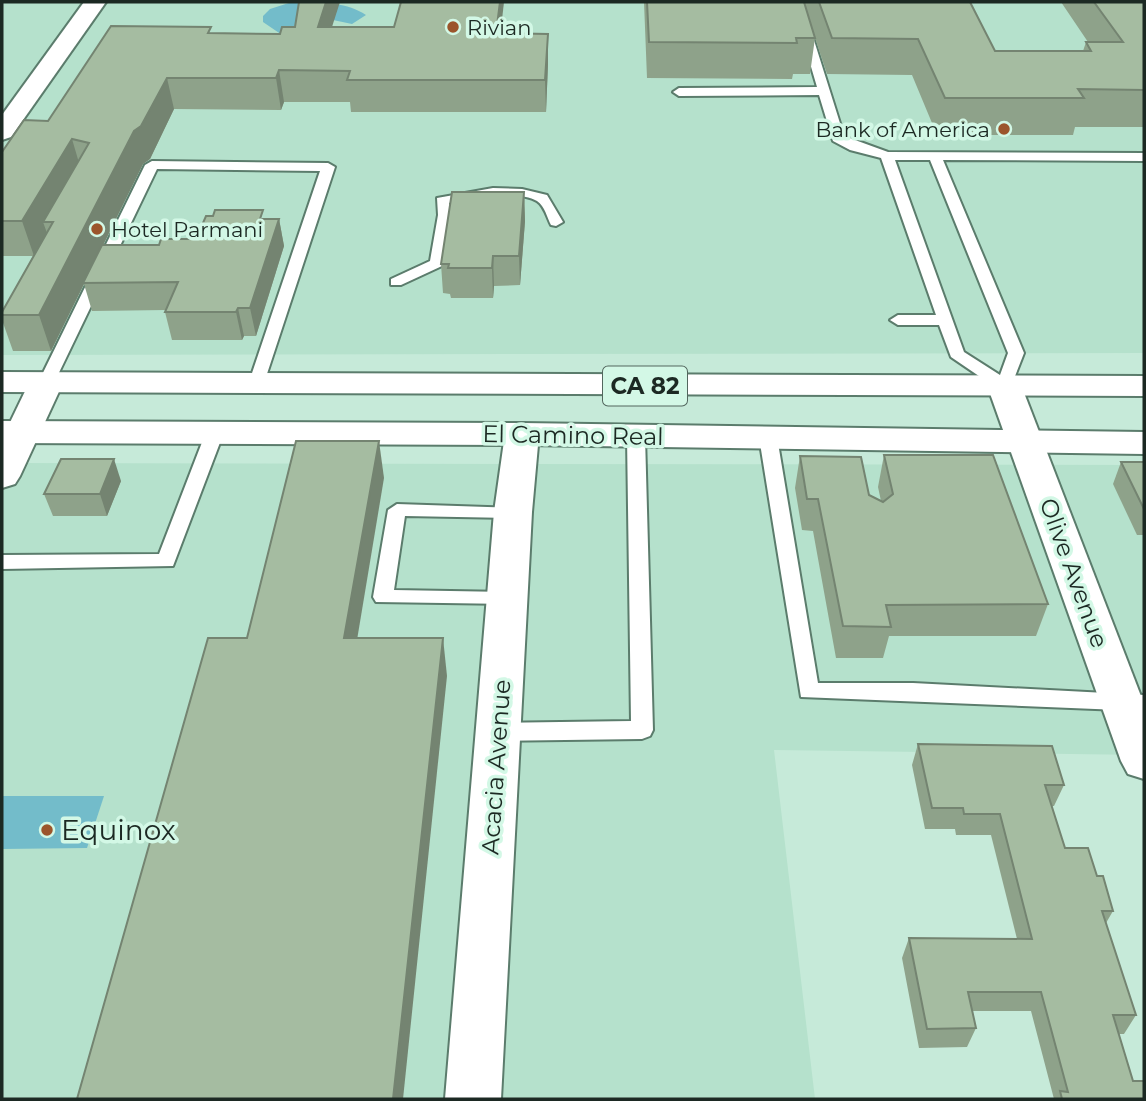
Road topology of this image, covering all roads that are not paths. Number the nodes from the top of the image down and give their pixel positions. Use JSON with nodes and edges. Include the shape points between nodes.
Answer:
{"nodes":[{"id":1,"x":94,"y":2,"type":"edge"},
{"id":2,"x":797,"y":2,"type":"edge"},
{"id":3,"x":823,"y":91,"type":"junction"},
{"id":4,"x":679,"y":92,"type":"dead end"},
{"id":5,"x":2,"y":132,"type":"edge"},
{"id":6,"x":887,"y":156,"type":"junction"},
{"id":7,"x":935,"y":156,"type":"junction"},
{"id":8,"x":1144,"y":157,"type":"edge"},
{"id":9,"x":554,"y":217,"type":"dead end"},
{"id":10,"x":396,"y":282,"type":"dead end"},
{"id":11,"x":898,"y":320,"type":"dead end"},
{"id":12,"x":945,"y":320,"type":"junction"},
{"id":13,"x":2,"y":382,"type":"edge"},
{"id":14,"x":46,"y":383,"type":"junction"},
{"id":15,"x":256,"y":385,"type":"junction"},
{"id":16,"x":1004,"y":385,"type":"junction"},
{"id":17,"x":1144,"y":386,"type":"edge"},
{"id":18,"x":12,"y":432,"type":"edge"},
{"id":19,"x":215,"y":432,"type":"junction"},
{"id":20,"x":522,"y":434,"type":"junction"},
{"id":21,"x":636,"y":436,"type":"junction"},
{"id":22,"x":768,"y":437,"type":"junction"},
{"id":23,"x":1025,"y":442,"type":"junction"},
{"id":24,"x":1144,"y":443,"type":"edge"},
{"id":25,"x":2,"y":475,"type":"edge"},
{"id":26,"x":513,"y":513,"type":"junction"},
{"id":27,"x":2,"y":562,"type":"edge"},
{"id":28,"x":507,"y":599,"type":"junction"},
{"id":29,"x":1133,"y":702,"type":"edge"},
{"id":30,"x":498,"y":733,"type":"junction"},
{"id":31,"x":1144,"y":761,"type":"edge"},
{"id":32,"x":473,"y":1099,"type":"edge"}],
"edges":[{"from":1,"to":5,"type":"main road"},
{"from":2,"to":3,"type":"lane"},
{"from":3,"to":4,"type":"lane"},
{"from":3,"to":6,"type":"lane","via":[[838,138],[855,148]]},
{"from":6,"to":7,"type":"lane"},
{"from":6,"to":12,"type":"lane"},
{"from":7,"to":8,"type":"lane"},
{"from":7,"to":16,"type":"lane","via":[[1016,353]]},
{"from":9,"to":10,"type":"lane","via":[[545,200],[531,193],[473,194],[442,201],[445,215],[438,263]]},
{"from":11,"to":12,"type":"lane"},
{"from":12,"to":16,"type":"lane","via":[[957,354]]},
{"from":13,"to":14,"type":"main road","name":"El Camino Real","number":"CA 82"},
{"from":14,"to":15,"type":"main road","name":"El Camino Real","number":"CA 82"},
{"from":14,"to":15,"type":"lane","via":[[152,165],[328,167]]},
{"from":14,"to":18,"type":"main road"},
{"from":15,"to":16,"type":"main road","name":"El Camino Real","number":"CA 82"},
{"from":16,"to":17,"type":"main road","name":"El Camino Real","number":"CA 82"},
{"from":16,"to":23,"type":"main road","name":"Olive Avenue"},
{"from":18,"to":19,"type":"main road","name":"El Camino Real","number":"CA 82"},
{"from":18,"to":25,"type":"main road"},
{"from":19,"to":20,"type":"main road","name":"El Camino Real","number":"CA 82"},
{"from":19,"to":27,"type":"lane","via":[[166,561]]},
{"from":20,"to":21,"type":"main road","name":"El Camino Real","number":"CA 82"},
{"from":20,"to":26,"type":"main road","name":"Acacia Avenue"},
{"from":21,"to":22,"type":"main road","name":"El Camino Real","number":"CA 82"},
{"from":21,"to":30,"type":"lane","via":[[642,730]]},
{"from":22,"to":23,"type":"main road","name":"El Camino Real","number":"CA 82","via":[[858,450]]},
{"from":22,"to":29,"type":"lane","via":[[809,691],[913,691]]},
{"from":23,"to":24,"type":"main road","name":"El Camino Real","number":"CA 82"},
{"from":23,"to":29,"type":"main road","name":"Olive Avenue"},
{"from":26,"to":28,"type":"main road","name":"Acacia Avenue"},
{"from":26,"to":28,"type":"lane","via":[[397,510],[383,597]]},
{"from":28,"to":30,"type":"main road","name":"Acacia Avenue"},
{"from":29,"to":31,"type":"main road","name":"Olive Avenue"},
{"from":30,"to":32,"type":"main road","name":"Acacia Avenue"}]}
